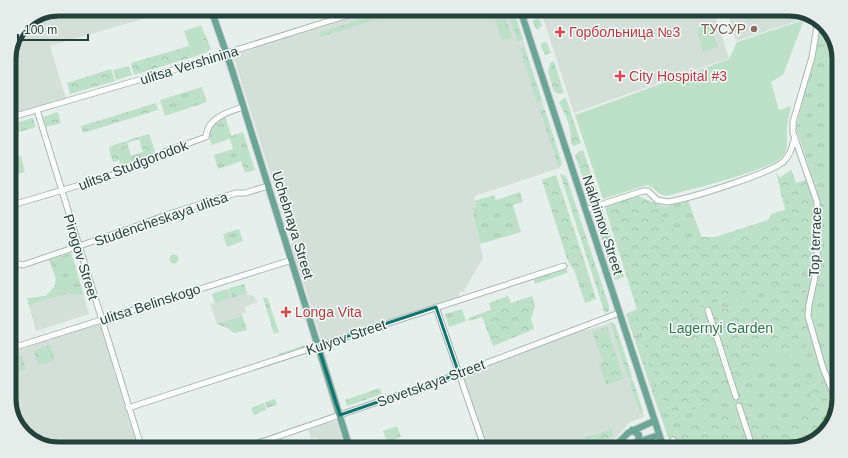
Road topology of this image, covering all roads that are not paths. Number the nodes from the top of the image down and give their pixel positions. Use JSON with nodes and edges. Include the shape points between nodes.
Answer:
{"nodes":[{"id":1,"x":213,"y":16,"type":"edge"},
{"id":2,"x":344,"y":16,"type":"edge"},
{"id":3,"x":522,"y":16,"type":"edge"},
{"id":4,"x":817,"y":27,"type":"edge"},
{"id":5,"x":226,"y":54,"type":"junction"},
{"id":6,"x":244,"y":107,"type":"junction"},
{"id":7,"x":37,"y":110,"type":"junction"},
{"id":8,"x":16,"y":116,"type":"edge"},
{"id":9,"x":795,"y":137,"type":"junction"},
{"id":10,"x":268,"y":186,"type":"junction"},
{"id":11,"x":61,"y":191,"type":"junction"},
{"id":12,"x":16,"y":204,"type":"edge"},
{"id":13,"x":585,"y":210,"type":"junction"},
{"id":14,"x":78,"y":247,"type":"junction"},
{"id":15,"x":292,"y":260,"type":"junction"},
{"id":16,"x":16,"y":265,"type":"edge"},
{"id":17,"x":564,"y":266,"type":"dead end"},
{"id":18,"x":436,"y":307,"type":"junction"},
{"id":19,"x":708,"y":310,"type":"dead end"},
{"id":20,"x":619,"y":313,"type":"junction"},
{"id":21,"x":101,"y":320,"type":"junction"},
{"id":22,"x":318,"y":346,"type":"junction"},
{"id":23,"x":16,"y":348,"type":"edge"},
{"id":24,"x":459,"y":374,"type":"junction"},
{"id":25,"x":832,"y":390,"type":"edge"},
{"id":26,"x":736,"y":397,"type":"dead end"},
{"id":27,"x":739,"y":406,"type":"dead end"},
{"id":28,"x":128,"y":408,"type":"junction"},
{"id":29,"x":340,"y":415,"type":"junction"},
{"id":30,"x":654,"y":421,"type":"junction"},
{"id":31,"x":632,"y":430,"type":"junction"},
{"id":32,"x":659,"y":435,"type":"junction"},
{"id":33,"x":140,"y":442,"type":"edge"},
{"id":34,"x":261,"y":442,"type":"edge"},
{"id":35,"x":348,"y":442,"type":"edge"},
{"id":36,"x":483,"y":442,"type":"edge"},
{"id":37,"x":619,"y":442,"type":"edge"},
{"id":38,"x":638,"y":442,"type":"joint"},
{"id":39,"x":662,"y":442,"type":"edge"},
{"id":40,"x":751,"y":442,"type":"edge"}],
"edges":[{"from":1,"to":5,"type":"main road","name":"Uchebnaya Street"},
{"from":2,"to":5,"type":"street","name":"ulitsa Vershinina"},
{"from":3,"to":13,"type":"main road","name":"Nakhimov Street"},
{"from":4,"to":9,"type":"street","name":"Top terrace","via":[[812,57],[793,122]]},
{"from":5,"to":6,"type":"main road","name":"Uchebnaya Street"},
{"from":5,"to":7,"type":"street","name":"ulitsa Vershinina"},
{"from":6,"to":10,"type":"main road","name":"Uchebnaya Street"},
{"from":6,"to":11,"type":"street","name":"ulitsa Studgorodok","via":[[220,115],[206,137],[164,152],[126,170]]},
{"from":7,"to":8,"type":"street","name":"ulitsa Vershinina"},
{"from":7,"to":11,"type":"street","name":"Pirogov Street"},
{"from":9,"to":13,"type":"street","via":[[789,156],[770,170],[667,202],[657,200],[648,191],[643,191]]},
{"from":9,"to":25,"type":"street","name":"Top terrace","via":[[817,202],[817,267],[808,316]]},
{"from":10,"to":14,"type":"street","name":"Studencheskaya ulitsa","via":[[196,205]]},
{"from":10,"to":15,"type":"main road","name":"Uchebnaya Street"},
{"from":11,"to":12,"type":"street","name":"ulitsa Studgorodok"},
{"from":11,"to":14,"type":"street","name":"Pirogov Street"},
{"from":13,"to":20,"type":"main road","name":"Nakhimov Street"},
{"from":14,"to":16,"type":"street","name":"Studencheskaya ulitsa","via":[[23,266]]},
{"from":14,"to":21,"type":"street","name":"Pirogov Street"},
{"from":15,"to":21,"type":"street","name":"ulitsa Belinskogo"},
{"from":15,"to":22,"type":"main road","name":"Uchebnaya Street"},
{"from":17,"to":18,"type":"street","name":"Kulyov Street"},
{"from":18,"to":22,"type":"street","name":"Kulyov Street"},
{"from":18,"to":24,"type":"street"},
{"from":19,"to":26,"type":"street"},
{"from":20,"to":24,"type":"street","name":"Sovetskaya Street"},
{"from":20,"to":30,"type":"main road","name":"Nakhimov Street"},
{"from":21,"to":23,"type":"street","name":"ulitsa Belinskogo"},
{"from":21,"to":28,"type":"street","name":"Pirogov Street"},
{"from":22,"to":28,"type":"street","name":"Kulyov Street"},
{"from":22,"to":29,"type":"main road","name":"Uchebnaya Street"},
{"from":24,"to":29,"type":"street","name":"Sovetskaya Street"},
{"from":24,"to":36,"type":"street"},
{"from":27,"to":40,"type":"street"},
{"from":28,"to":33,"type":"street","name":"Pirogov Street"},
{"from":29,"to":34,"type":"street","name":"Sovetskaya Street"},
{"from":29,"to":35,"type":"main road","name":"Uchebnaya Street"},
{"from":30,"to":31,"type":"main road"},
{"from":30,"to":32,"type":"main road","name":"Nakhimov Street"},
{"from":31,"to":37,"type":"main road"},
{"from":31,"to":38,"type":"main road","via":[[639,435]]},
{"from":32,"to":38,"type":"main road"},
{"from":32,"to":39,"type":"main road","name":"Nakhimov Street"}]}
